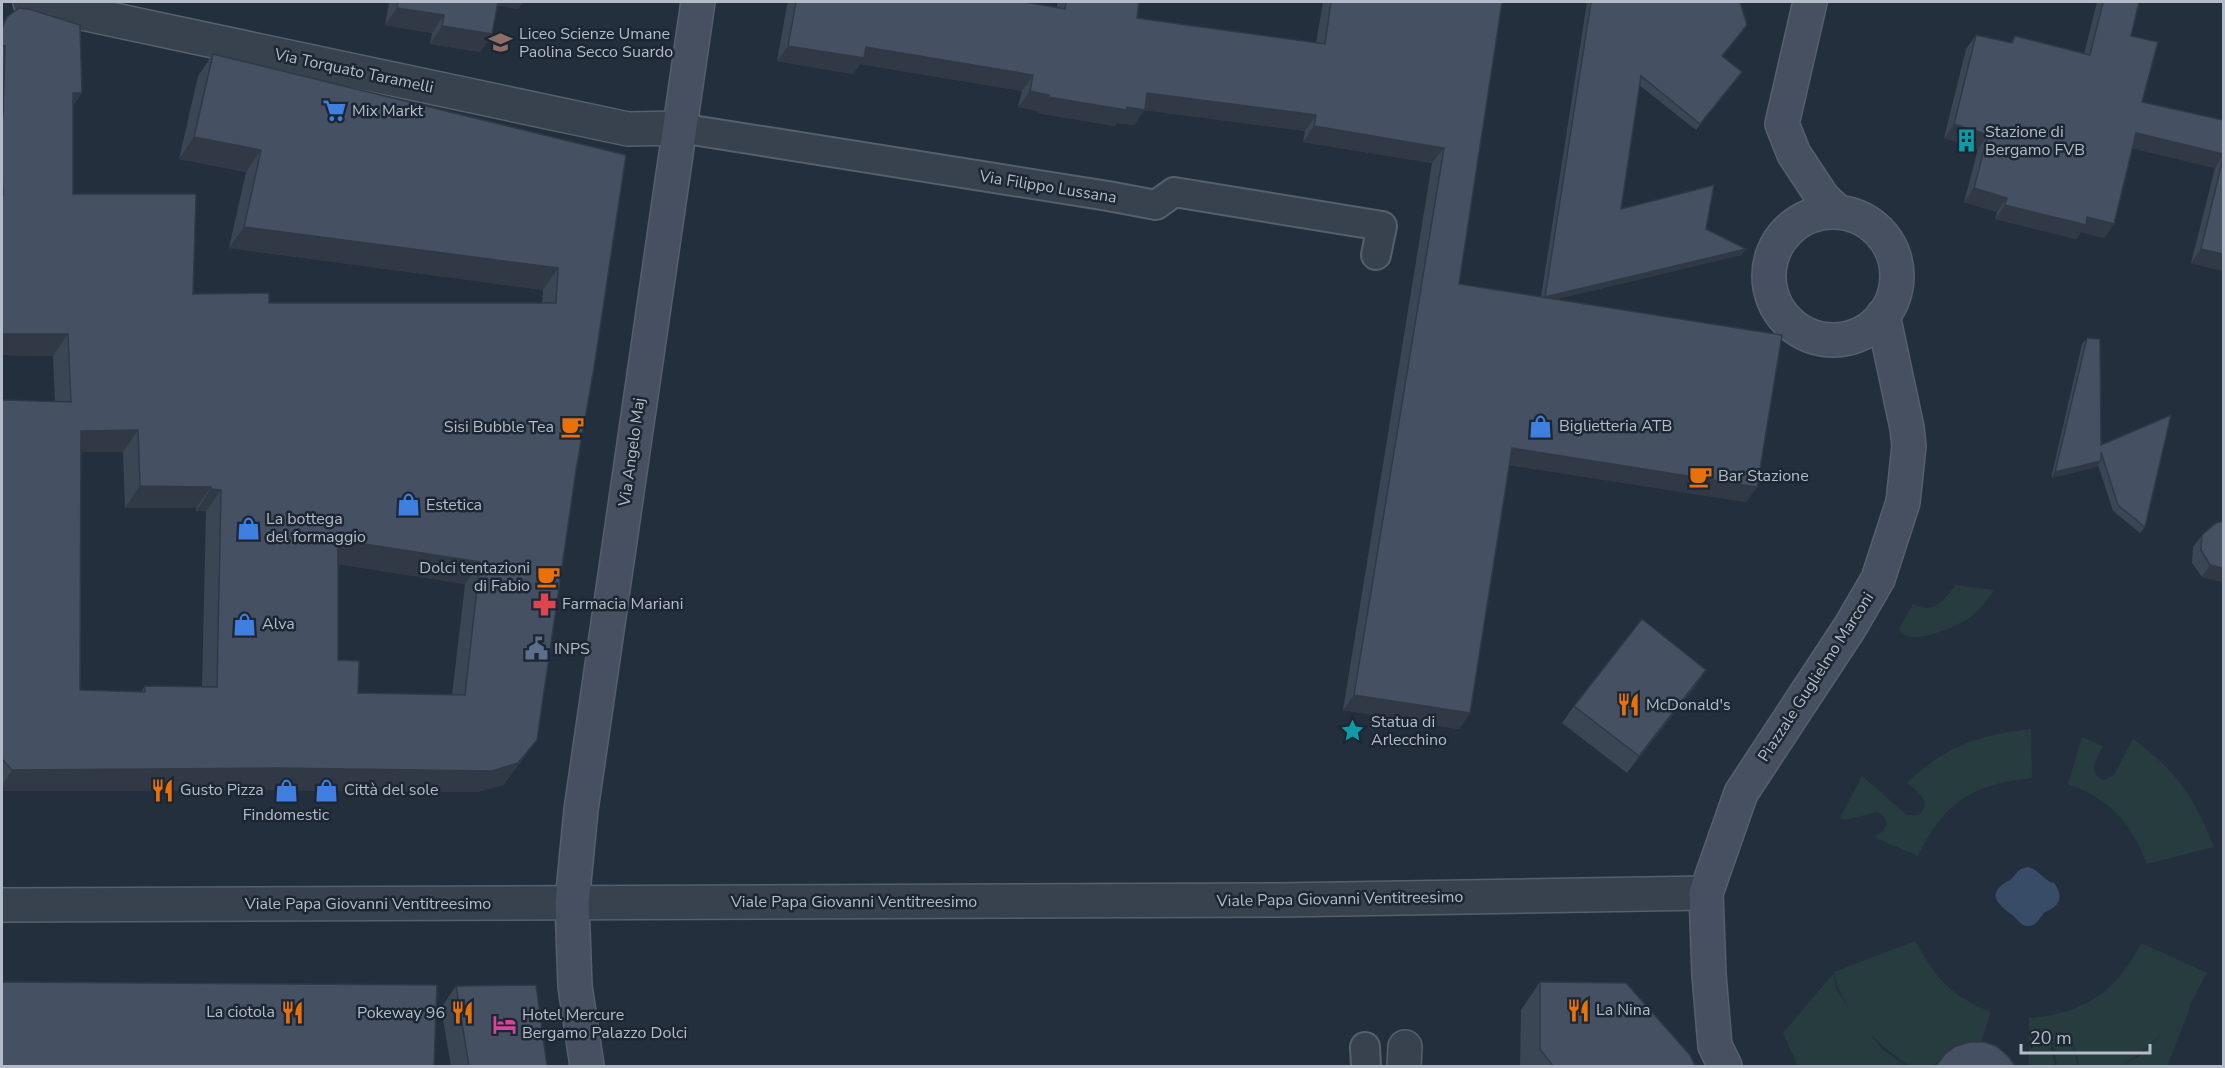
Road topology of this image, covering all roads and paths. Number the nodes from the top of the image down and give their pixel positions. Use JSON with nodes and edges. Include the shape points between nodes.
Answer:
{"nodes":[{"id":1,"x":30,"y":2,"type":"edge"},
{"id":2,"x":698,"y":2,"type":"edge"},
{"id":3,"x":1810,"y":2,"type":"edge"},
{"id":4,"x":680,"y":128,"type":"junction"},
{"id":5,"x":1838,"y":212,"type":"junction"},
{"id":6,"x":1376,"y":255,"type":"dead end"},
{"id":7,"x":1883,"y":315,"type":"junction"},
{"id":8,"x":1706,"y":893,"type":"junction"},
{"id":9,"x":572,"y":903,"type":"junction"},
{"id":10,"x":2,"y":905,"type":"edge"},
{"id":11,"x":587,"y":1066,"type":"edge"},
{"id":12,"x":1725,"y":1066,"type":"edge"}],
"edges":[{"from":1,"to":4,"type":"street","name":"Via Torquato Taramelli","via":[[628,129]]},
{"from":2,"to":4,"type":"main road","name":"Via Angelo Maj"},
{"from":3,"to":5,"type":"main road","via":[[1782,124],[1794,154],[1823,198]]},
{"from":4,"to":6,"type":"street","name":"Via Filippo Lussana","via":[[1156,205],[1174,192],[1382,226]]},
{"from":4,"to":9,"type":"main road","name":"Via Angelo Maj","via":[[580,810]]},
{"from":5,"to":7,"type":"main road","via":[[1864,220],[1879,230],[1890,245],[1898,274],[1896,289]]},
{"from":5,"to":7,"type":"main road","via":[[1800,220],[1778,244],[1770,266],[1774,300],[1790,324],[1821,339],[1848,338],[1861,333]]},
{"from":7,"to":8,"type":"main road","name":"Piazzale Guglielmo Marconi","via":[[1902,394],[1909,446],[1903,502],[1878,579],[1741,793]]},
{"from":8,"to":9,"type":"street","name":"Viale Papa Giovanni Ventitreesimo","via":[[1280,900]]},
{"from":8,"to":12,"type":"main road","via":[[1715,1046]]},
{"from":9,"to":10,"type":"street","name":"Viale Papa Giovanni Ventitreesimo"},
{"from":9,"to":11,"type":"main road","name":"Via Angelo Maj","via":[[575,986]]}]}
